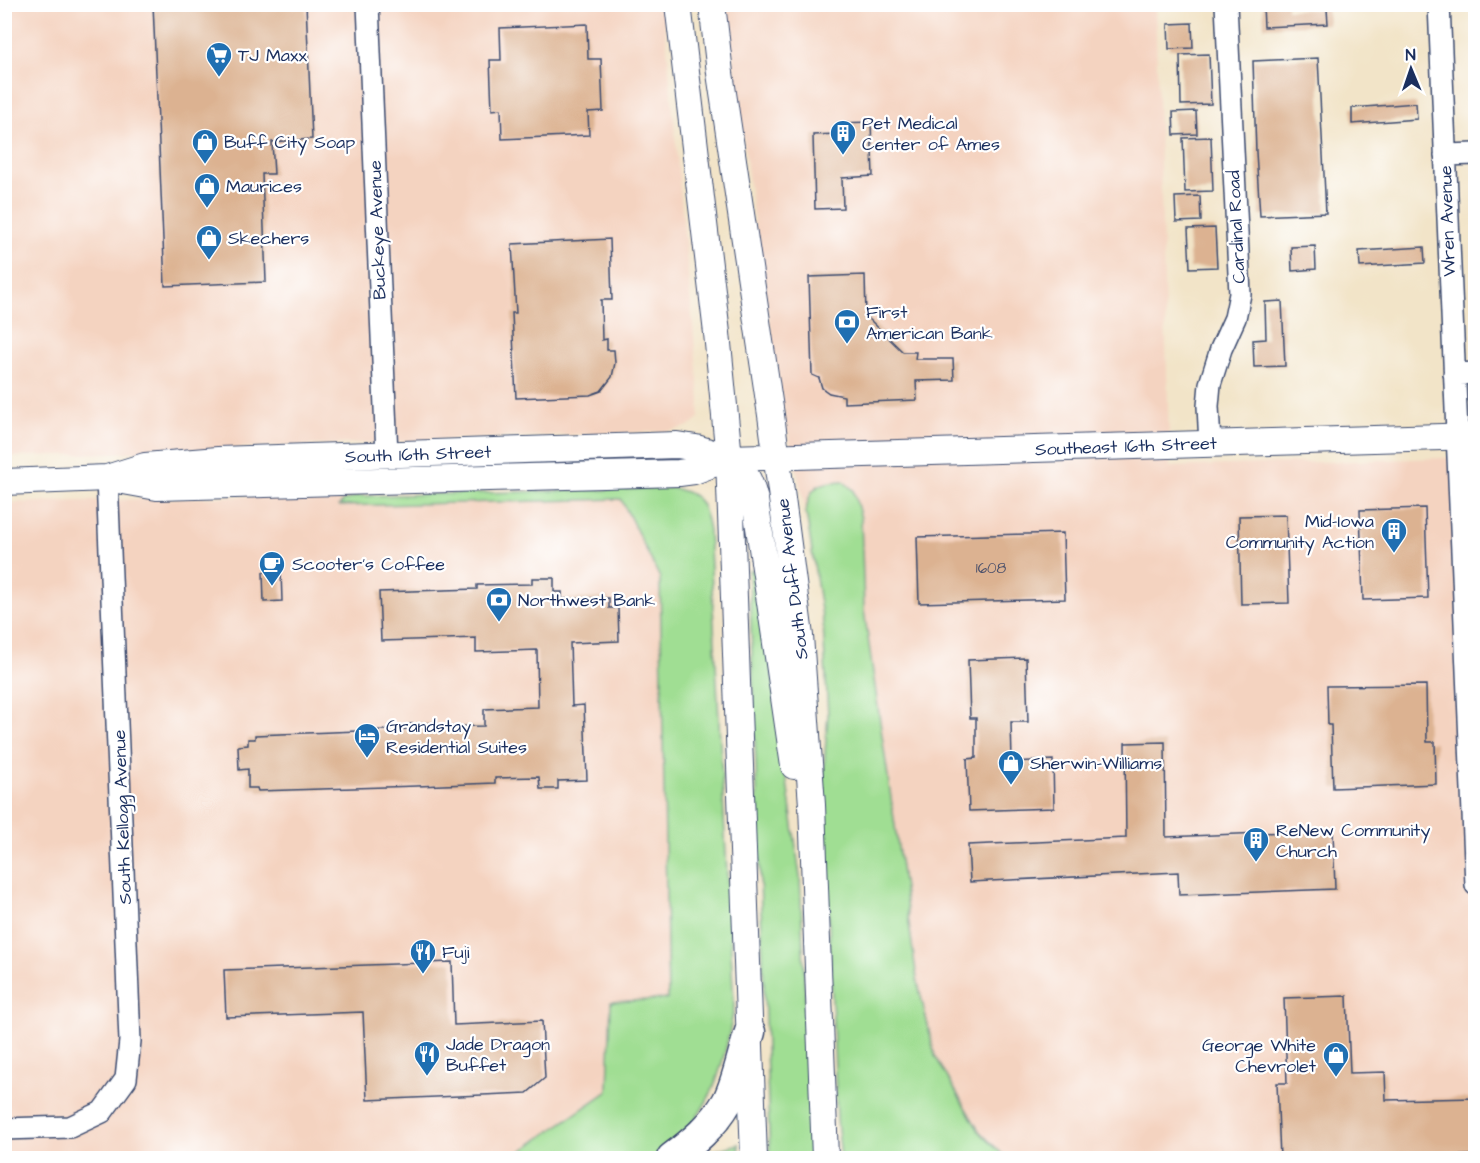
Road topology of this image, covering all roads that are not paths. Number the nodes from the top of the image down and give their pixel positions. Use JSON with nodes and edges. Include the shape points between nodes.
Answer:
{"nodes":[{"id":1,"x":368,"y":4,"type":"edge"},
{"id":2,"x":678,"y":4,"type":"edge"},
{"id":3,"x":712,"y":4,"type":"edge"},
{"id":4,"x":1226,"y":4,"type":"edge"},
{"id":5,"x":1439,"y":4,"type":"edge"},
{"id":6,"x":1476,"y":154,"type":"edge"},
{"id":7,"x":1445,"y":156,"type":"junction"},
{"id":8,"x":1476,"y":373,"type":"edge"},
{"id":9,"x":1454,"y":374,"type":"junction"},
{"id":10,"x":1466,"y":437,"type":"edge"},
{"id":11,"x":1210,"y":444,"type":"junction"},
{"id":12,"x":387,"y":455,"type":"junction"},
{"id":13,"x":776,"y":456,"type":"junction"},
{"id":14,"x":729,"y":458,"type":"junction"},
{"id":15,"x":107,"y":478,"type":"junction"},
{"id":16,"x":4,"y":482,"type":"edge"},
{"id":17,"x":815,"y":871,"type":"junction"},
{"id":18,"x":1476,"y":885,"type":"edge"},
{"id":19,"x":750,"y":1032,"type":"junction"},
{"id":20,"x":4,"y":1129,"type":"edge"},
{"id":21,"x":672,"y":1158,"type":"edge"},
{"id":22,"x":754,"y":1158,"type":"edge"},
{"id":23,"x":825,"y":1158,"type":"edge"}],
"edges":[{"from":1,"to":12,"type":"street","name":"Buckeye Avenue"},
{"from":2,"to":14,"type":"main road"},
{"from":3,"to":13,"type":"main road","name":"South Duff Avenue"},
{"from":4,"to":11,"type":"street","name":"Cardinal Road","via":[[1240,294],[1210,384]]},
{"from":5,"to":7,"type":"street","name":"Wren Avenue"},
{"from":6,"to":7,"type":"street"},
{"from":7,"to":9,"type":"street","name":"Wren Avenue"},
{"from":8,"to":9,"type":"street"},
{"from":9,"to":10,"type":"street","name":"Wren Avenue"},
{"from":10,"to":11,"type":"main road","name":"Southeast 16th Street"},
{"from":10,"to":18,"type":"street","name":"Wren Avenue"},
{"from":11,"to":13,"type":"main road","name":"Southeast 16th Street"},
{"from":12,"to":14,"type":"main road","name":"South 16th Street","via":[[677,445]]},
{"from":12,"to":15,"type":"main road","name":"South 16th Street","via":[[163,463]]},
{"from":13,"to":14,"type":"main road","name":"South 16th Street"},
{"from":13,"to":17,"type":"main road","name":"South Duff Avenue","via":[[800,636]]},
{"from":14,"to":15,"type":"main road","name":"South 16th Street","via":[[679,473],[157,487]]},
{"from":14,"to":17,"type":"main road","via":[[747,475],[755,500],[794,765]]},
{"from":14,"to":19,"type":"main road"},
{"from":15,"to":16,"type":"main road","name":"South 16th Street"},
{"from":15,"to":20,"type":"street","name":"South Kellogg Avenue","via":[[130,1041],[126,1079],[102,1112],[70,1127]]},
{"from":17,"to":23,"type":"main road","name":"South Duff Avenue"},
{"from":19,"to":21,"type":"highway","via":[[728,1101],[712,1123]]},
{"from":19,"to":22,"type":"main road"}]}
